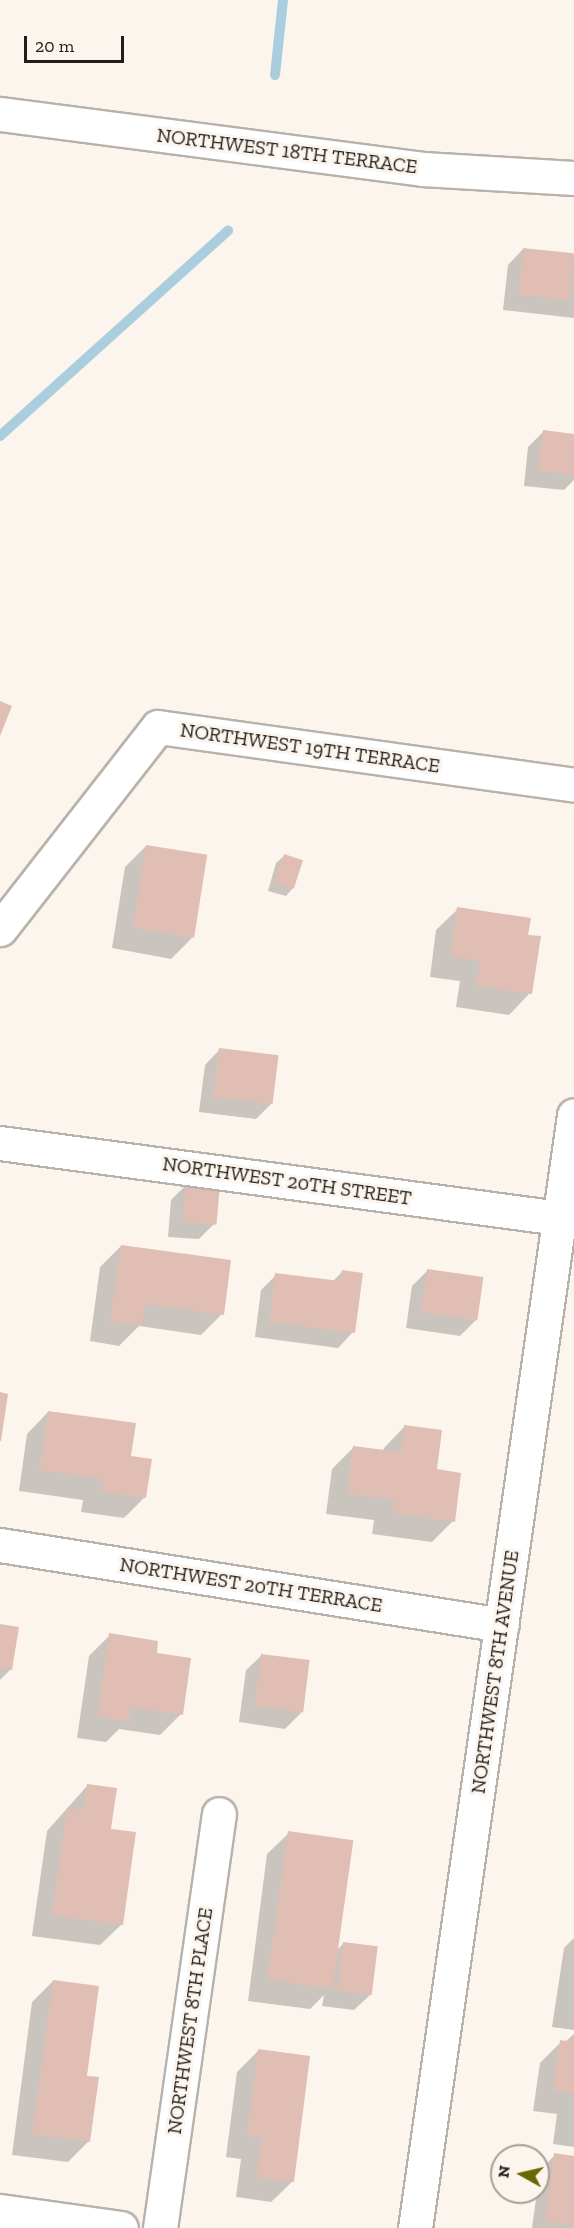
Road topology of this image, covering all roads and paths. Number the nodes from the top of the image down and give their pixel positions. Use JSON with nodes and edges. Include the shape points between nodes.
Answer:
{"nodes":[{"id":1,"x":0,"y":114,"type":"edge"},
{"id":2,"x":574,"y":178,"type":"edge"},
{"id":3,"x":574,"y":785,"type":"edge"},
{"id":4,"x":0,"y":929,"type":"edge"},
{"id":5,"x":574,"y":1115,"type":"edge"},
{"id":6,"x":0,"y":1143,"type":"edge"},
{"id":7,"x":567,"y":1220,"type":"edge"},
{"id":8,"x":0,"y":1545,"type":"edge"},
{"id":9,"x":502,"y":1626,"type":"junction"},
{"id":10,"x":219,"y":1814,"type":"dead end"},
{"id":11,"x":0,"y":2211,"type":"edge"},
{"id":12,"x":121,"y":2228,"type":"edge"},
{"id":13,"x":160,"y":2228,"type":"edge"},
{"id":14,"x":415,"y":2228,"type":"edge"}],
"edges":[{"from":1,"to":2,"type":"street","name":"NORTHWEST 18TH TERRACE","via":[[423,169]]},
{"from":3,"to":4,"type":"street","name":"NORTHWEST 19TH TERRACE","via":[[158,727]]},
{"from":5,"to":7,"type":"street","name":"NORTHWEST 8TH AVENUE"},
{"from":6,"to":7,"type":"street","name":"NORTHWEST 20TH STREET"},
{"from":7,"to":9,"type":"street","name":"NORTHWEST 8TH AVENUE"},
{"from":8,"to":9,"type":"street","name":"NORTHWEST 20TH TERRACE"},
{"from":9,"to":14,"type":"street","name":"NORTHWEST 8TH AVENUE"},
{"from":10,"to":13,"type":"street","name":"NORTHWEST 8TH PLACE"},
{"from":11,"to":12,"type":"street"}]}
